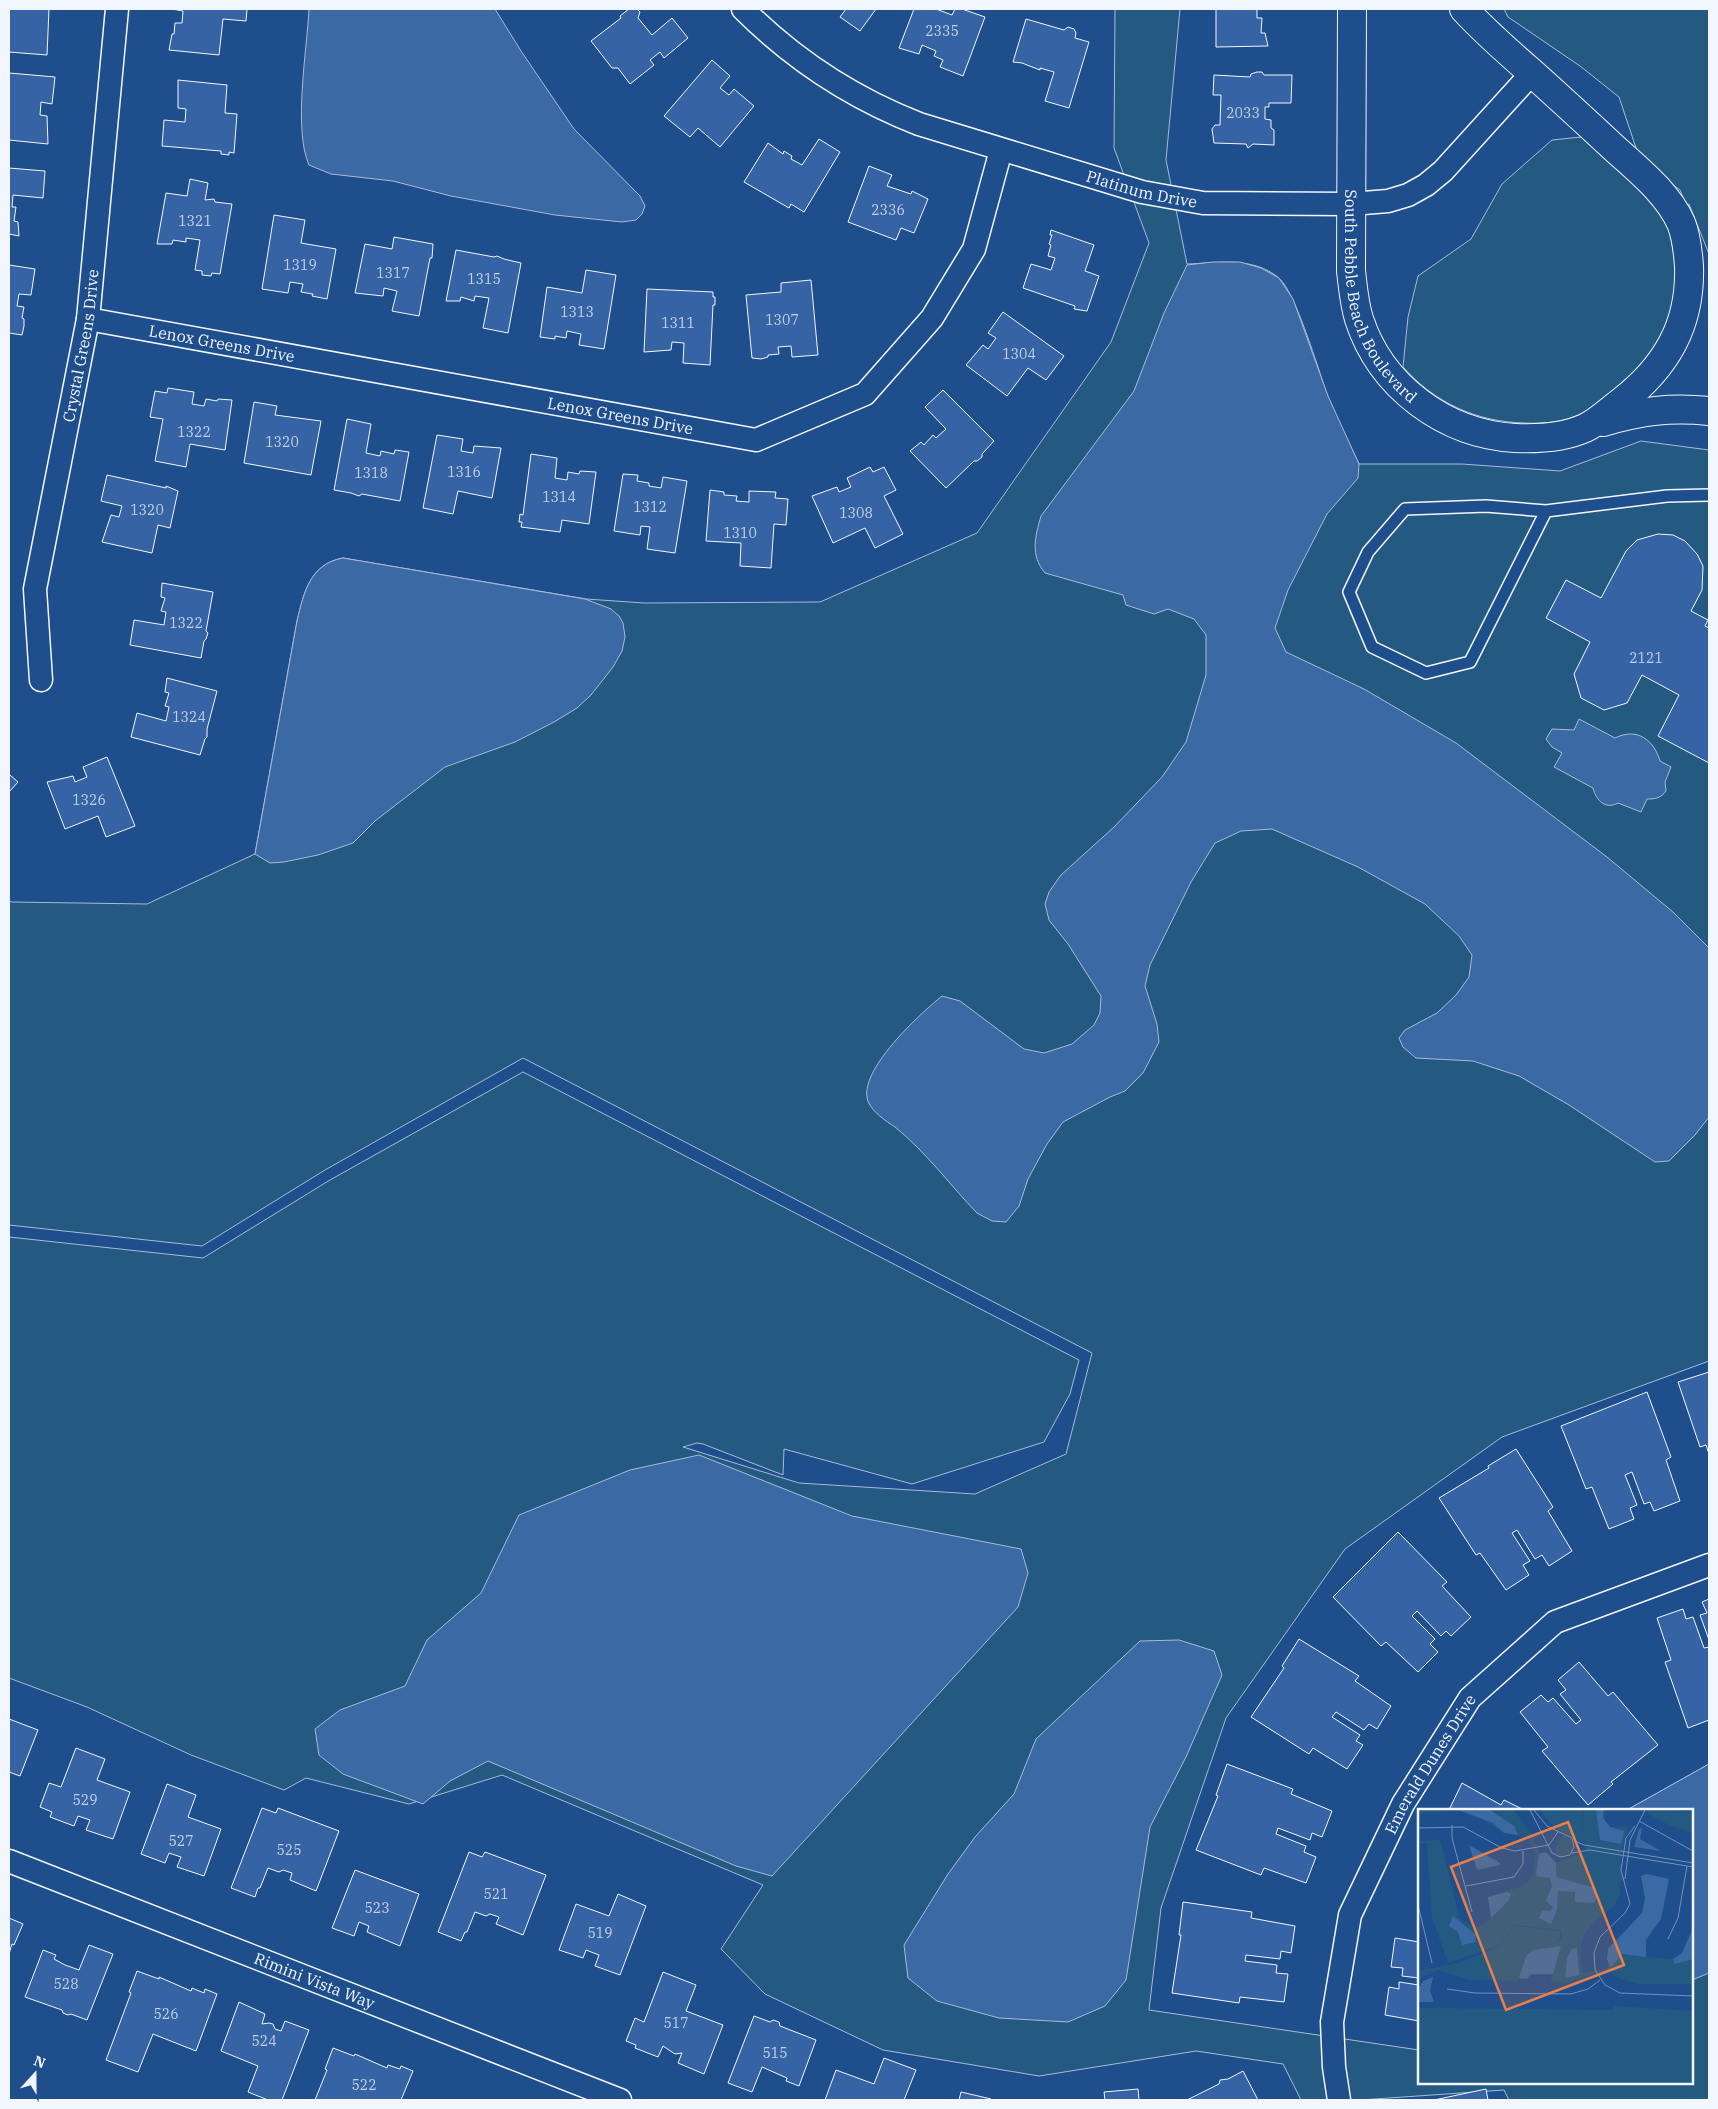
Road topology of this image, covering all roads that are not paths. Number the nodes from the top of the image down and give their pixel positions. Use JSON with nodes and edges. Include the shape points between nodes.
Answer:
{"nodes":[{"id":1,"x":117,"y":9,"type":"edge"},
{"id":2,"x":742,"y":9,"type":"edge"},
{"id":3,"x":1352,"y":9,"type":"edge"},
{"id":4,"x":1464,"y":9,"type":"edge"},
{"id":5,"x":1532,"y":73,"type":"junction"},
{"id":6,"x":1002,"y":150,"type":"junction"},
{"id":7,"x":1351,"y":204,"type":"junction"},
{"id":8,"x":1681,"y":224,"type":"junction"},
{"id":9,"x":1709,"y":284,"type":"edge"},
{"id":10,"x":88,"y":319,"type":"junction"},
{"id":11,"x":1709,"y":411,"type":"edge"},
{"id":12,"x":1585,"y":428,"type":"junction"},
{"id":13,"x":1709,"y":495,"type":"edge"},
{"id":14,"x":1546,"y":511,"type":"junction"},
{"id":15,"x":41,"y":680,"type":"dead end"},
{"id":16,"x":1709,"y":1565,"type":"edge"},
{"id":17,"x":9,"y":1861,"type":"edge"},
{"id":18,"x":620,"y":2100,"type":"edge"},
{"id":19,"x":1339,"y":2100,"type":"edge"}],
"edges":[{"from":1,"to":10,"type":"street","name":"Crystal Greens Drive"},
{"from":2,"to":6,"type":"street","name":"Platinum Drive","via":[[805,64],[866,102],[919,124]]},
{"from":3,"to":7,"type":"street","name":"South Pebble Beach Boulevard"},
{"from":4,"to":5,"type":"street","name":"South Pebble Beach Boulevard"},
{"from":5,"to":7,"type":"street","name":"Platinum Drive","via":[[1443,171],[1426,185],[1388,201]]},
{"from":5,"to":8,"type":"street","name":"South Pebble Beach Boulevard","via":[[1646,178],[1671,206]]},
{"from":6,"to":7,"type":"street","name":"Platinum Drive","via":[[1182,201]]},
{"from":6,"to":10,"type":"street","name":"Lenox Greens Drive","via":[[974,249],[932,318],[864,394],[756,440]]},
{"from":7,"to":12,"type":"street","name":"South Pebble Beach Boulevard","via":[[1351,271],[1359,318],[1375,355],[1406,392],[1442,418],[1493,435],[1540,438]]},
{"from":8,"to":9,"type":"street","name":"South Pebble Beach Boulevard"},
{"from":8,"to":12,"type":"street","name":"South Pebble Beach Boulevard","via":[[1689,276],[1684,314],[1667,355],[1641,385]]},
{"from":10,"to":15,"type":"street","name":"Crystal Greens Drive","via":[[35,589]]},
{"from":11,"to":12,"type":"street","name":"South Pebble Beach Boulevard","via":[[1651,410]]},
{"from":13,"to":14,"type":"lane","via":[[1667,496]]},
{"from":14,"to":14,"type":"lane","via":[[1486,506],[1405,509],[1368,552],[1349,592],[1372,646],[1426,673],[1470,662]]},
{"from":16,"to":19,"type":"street","name":"Emerald Dunes Drive","via":[[1555,1622],[1470,1698],[1403,1804],[1350,1915],[1332,2022]]},
{"from":17,"to":18,"type":"street","name":"Rimini Vista Way"}]}
